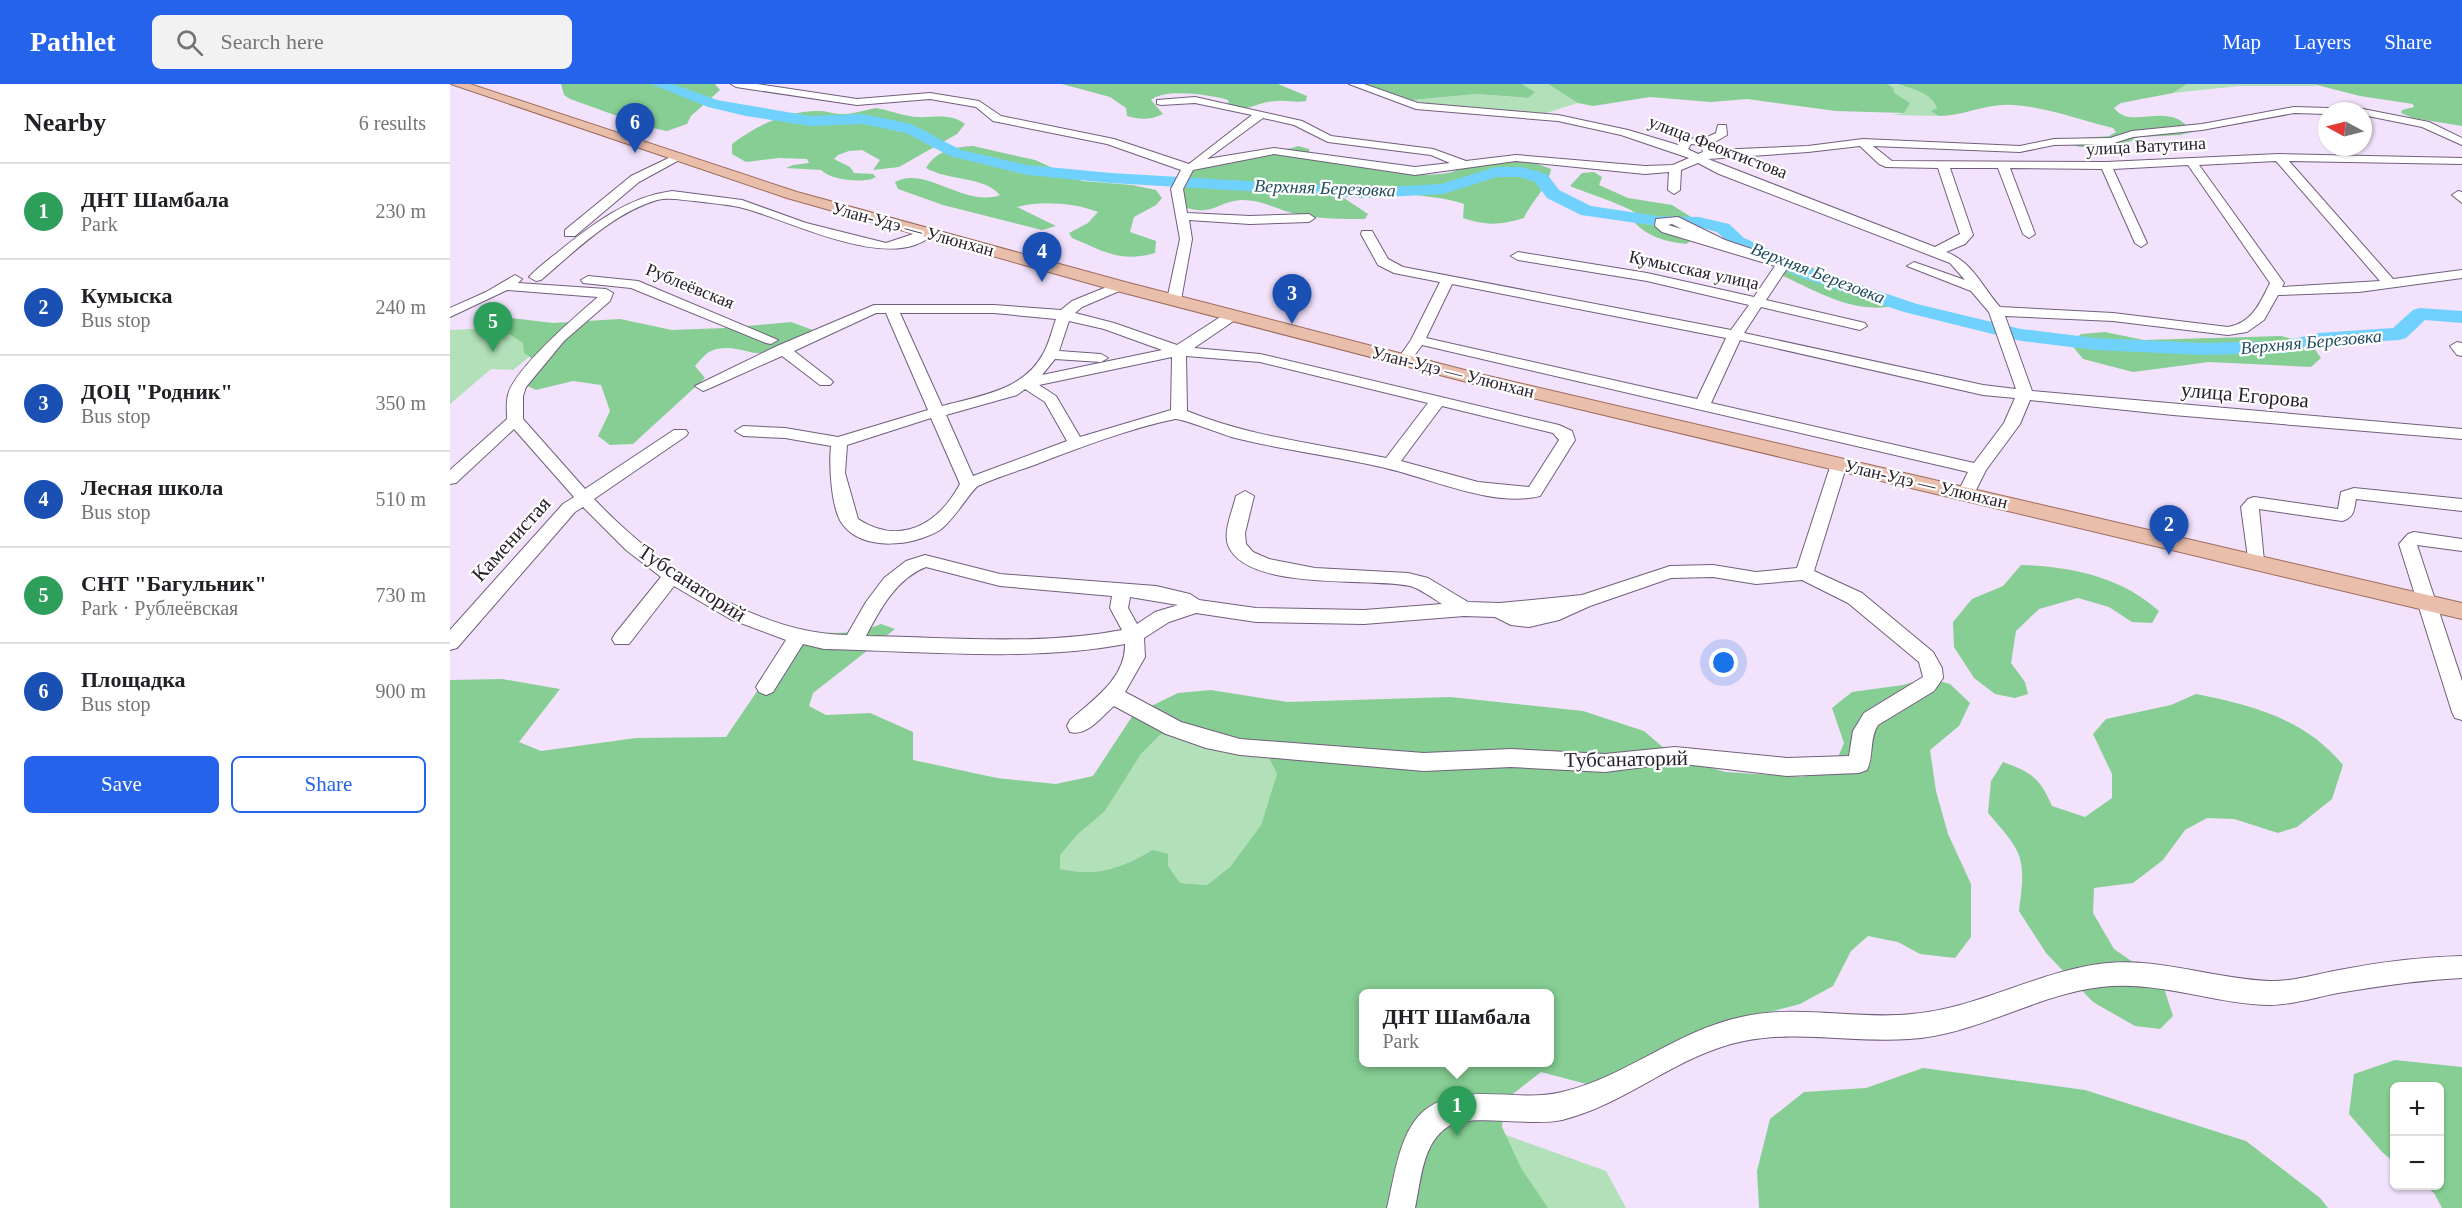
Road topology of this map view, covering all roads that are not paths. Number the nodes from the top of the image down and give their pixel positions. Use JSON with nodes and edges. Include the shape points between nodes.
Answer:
{"nodes":[{"id":1,"x":457,"y":84,"type":"edge"},
{"id":2,"x":736,"y":84,"type":"edge"},
{"id":3,"x":1354,"y":84,"type":"edge"},
{"id":4,"x":764,"y":86,"type":"edge"},
{"id":5,"x":1161,"y":102,"type":"dead end"},
{"id":6,"x":2318,"y":110,"type":"edge"},
{"id":7,"x":1261,"y":114,"type":"junction"},
{"id":8,"x":2372,"y":114,"type":"edge"},
{"id":9,"x":1722,"y":127,"type":"dead end"},
{"id":10,"x":1706,"y":142,"type":"junction"},
{"id":11,"x":1863,"y":142,"type":"junction"},
{"id":12,"x":2462,"y":142,"type":"edge"},
{"id":13,"x":1681,"y":150,"type":"junction"},
{"id":14,"x":1705,"y":156,"type":"junction"},
{"id":15,"x":677,"y":157,"type":"junction"},
{"id":16,"x":2279,"y":157,"type":"junction"},
{"id":17,"x":1449,"y":158,"type":"junction"},
{"id":18,"x":2462,"y":161,"type":"edge"},
{"id":19,"x":2191,"y":162,"type":"junction"},
{"id":20,"x":1463,"y":164,"type":"junction"},
{"id":21,"x":1942,"y":164,"type":"junction"},
{"id":22,"x":2003,"y":166,"type":"junction"},
{"id":23,"x":2106,"y":166,"type":"junction"},
{"id":24,"x":1188,"y":168,"type":"junction"},
{"id":25,"x":1675,"y":168,"type":"junction"},
{"id":26,"x":1441,"y":170,"type":"junction"},
{"id":27,"x":1674,"y":190,"type":"dead end"},
{"id":28,"x":1182,"y":216,"type":"junction"},
{"id":29,"x":1309,"y":218,"type":"dead end"},
{"id":30,"x":928,"y":233,"type":"junction"},
{"id":31,"x":1367,"y":234,"type":"dead end"},
{"id":32,"x":2029,"y":234,"type":"dead end"},
{"id":33,"x":1720,"y":243,"type":"dead end"},
{"id":34,"x":2141,"y":243,"type":"dead end"},
{"id":35,"x":1935,"y":252,"type":"junction"},
{"id":36,"x":1518,"y":256,"type":"dead end"},
{"id":37,"x":1914,"y":266,"type":"dead end"},
{"id":38,"x":2462,"y":274,"type":"edge"},
{"id":39,"x":520,"y":276,"type":"junction"},
{"id":40,"x":536,"y":277,"type":"junction"},
{"id":41,"x":1449,"y":279,"type":"junction"},
{"id":42,"x":2389,"y":283,"type":"junction"},
{"id":43,"x":506,"y":286,"type":"junction"},
{"id":44,"x":1119,"y":286,"type":"junction"},
{"id":45,"x":1976,"y":288,"type":"junction"},
{"id":46,"x":2274,"y":291,"type":"junction"},
{"id":47,"x":1174,"y":300,"type":"junction"},
{"id":48,"x":1756,"y":302,"type":"junction"},
{"id":49,"x":891,"y":308,"type":"junction"},
{"id":50,"x":1996,"y":311,"type":"junction"},
{"id":51,"x":450,"y":313,"type":"edge"},
{"id":52,"x":1064,"y":315,"type":"junction"},
{"id":53,"x":1233,"y":315,"type":"junction"},
{"id":54,"x":1860,"y":326,"type":"dead end"},
{"id":55,"x":1735,"y":335,"type":"junction"},
{"id":56,"x":1418,"y":339,"type":"junction"},
{"id":57,"x":777,"y":344,"type":"junction"},
{"id":58,"x":1179,"y":351,"type":"junction"},
{"id":59,"x":1051,"y":354,"type":"junction"},
{"id":60,"x":1152,"y":357,"type":"junction"},
{"id":61,"x":1404,"y":360,"type":"junction"},
{"id":62,"x":825,"y":382,"type":"dead end"},
{"id":63,"x":1026,"y":383,"type":"junction"},
{"id":64,"x":702,"y":386,"type":"dead end"},
{"id":65,"x":2025,"y":393,"type":"junction"},
{"id":66,"x":1438,"y":401,"type":"junction"},
{"id":67,"x":1702,"y":405,"type":"junction"},
{"id":68,"x":1179,"y":413,"type":"junction"},
{"id":69,"x":937,"y":414,"type":"junction"},
{"id":70,"x":515,"y":420,"type":"junction"},
{"id":71,"x":743,"y":431,"type":"dead end"},
{"id":72,"x":680,"y":433,"type":"dead end"},
{"id":73,"x":2462,"y":434,"type":"edge"},
{"id":74,"x":839,"y":442,"type":"junction"},
{"id":75,"x":1076,"y":443,"type":"junction"},
{"id":76,"x":1390,"y":464,"type":"junction"},
{"id":77,"x":1839,"y":464,"type":"junction"},
{"id":78,"x":1978,"y":469,"type":"junction"},
{"id":79,"x":450,"y":479,"type":"edge"},
{"id":80,"x":968,"y":484,"type":"junction"},
{"id":81,"x":1966,"y":494,"type":"junction"},
{"id":82,"x":585,"y":496,"type":"junction"},
{"id":83,"x":1245,"y":496,"type":"dead end"},
{"id":84,"x":2462,"y":505,"type":"edge"},
{"id":85,"x":2462,"y":545,"type":"edge"},
{"id":86,"x":2255,"y":561,"type":"junction"},
{"id":87,"x":673,"y":574,"type":"junction"},
{"id":88,"x":1804,"y":574,"type":"junction"},
{"id":89,"x":1122,"y":590,"type":"junction"},
{"id":90,"x":2427,"y":602,"type":"junction"},
{"id":91,"x":1195,"y":606,"type":"junction"},
{"id":92,"x":1464,"y":609,"type":"junction"},
{"id":93,"x":2462,"y":611,"type":"edge"},
{"id":94,"x":1134,"y":635,"type":"junction"},
{"id":95,"x":797,"y":638,"type":"junction"},
{"id":96,"x":622,"y":639,"type":"dead end"},
{"id":97,"x":450,"y":643,"type":"edge"},
{"id":98,"x":853,"y":643,"type":"junction"},
{"id":99,"x":766,"y":687,"type":"dead end"},
{"id":100,"x":1113,"y":695,"type":"junction"},
{"id":101,"x":2462,"y":712,"type":"edge"},
{"id":102,"x":1077,"y":726,"type":"dead end"},
{"id":103,"x":2462,"y":967,"type":"edge"},
{"id":104,"x":1401,"y":1208,"type":"edge"}],
"edges":[{"from":1,"to":15,"type":"main road","name":"Улан-Удэ — Улюнхан"},
{"from":2,"to":4,"type":"street"},
{"from":3,"to":13,"type":"street","name":"улица Феоктистова","via":[[1416,106],[1572,120]]},
{"from":4,"to":24,"type":"street","via":[[857,102],[930,96],[971,102],[997,118],[1110,141]]},
{"from":5,"to":7,"type":"street","via":[[1195,100]]},
{"from":6,"to":11,"type":"street","via":[[2294,110],[2202,127],[2132,134],[2111,141],[2054,142],[2020,149]]},
{"from":7,"to":17,"type":"street","via":[[1298,123],[1328,139],[1426,151]]},
{"from":7,"to":24,"type":"street"},
{"from":8,"to":12,"type":"street","via":[[2425,124]]},
{"from":9,"to":10,"type":"street","via":[[1721,135]]},
{"from":10,"to":13,"type":"street","via":[[1687,141]]},
{"from":10,"to":14,"type":"street","via":[[1709,146]]},
{"from":11,"to":14,"type":"street"},
{"from":11,"to":21,"type":"street","name":"улица Ватутина","via":[[1890,165]]},
{"from":13,"to":14,"type":"street","name":"улица Феоктистова"},
{"from":14,"to":25,"type":"street"},
{"from":14,"to":35,"type":"street","name":"улица Феоктистова","via":[[1723,171]]},
{"from":15,"to":30,"type":"main road","name":"Улан-Удэ — Улюнхан","via":[[792,195]]},
{"from":15,"to":39,"type":"street","via":[[635,179]]},
{"from":16,"to":18,"type":"street","name":"улица Ватутина"},
{"from":16,"to":19,"type":"street","name":"улица Ватутина"},
{"from":16,"to":42,"type":"street"},
{"from":17,"to":20,"type":"street"},
{"from":17,"to":26,"type":"street"},
{"from":19,"to":23,"type":"street","name":"улица Ватутина"},
{"from":19,"to":46,"type":"street","via":[[2274,275]]},
{"from":20,"to":25,"type":"street","via":[[1533,158],[1573,165]]},
{"from":20,"to":26,"type":"street"},
{"from":21,"to":22,"type":"street","name":"улица Ватутина"},
{"from":21,"to":35,"type":"street","via":[[1967,235]]},
{"from":22,"to":23,"type":"street","name":"улица Ватутина"},
{"from":22,"to":32,"type":"street"},
{"from":23,"to":34,"type":"street"},
{"from":24,"to":26,"type":"street","via":[[1274,151],[1415,171]]},
{"from":24,"to":28,"type":"street","via":[[1177,189]]},
{"from":25,"to":27,"type":"street"},
{"from":28,"to":29,"type":"street"},
{"from":28,"to":47,"type":"street","via":[[1185,252]]},
{"from":30,"to":40,"type":"street","via":[[886,246],[802,226],[742,204],[684,196],[655,197],[603,223]]},
{"from":30,"to":44,"type":"main road","name":"Улан-Удэ — Улюнхан"},
{"from":31,"to":41,"type":"street","name":"улица Егорова","via":[[1389,267]]},
{"from":33,"to":48,"type":"street","via":[[1782,264]]},
{"from":35,"to":45,"type":"street","name":"улица Феоктистова","via":[[1962,266]]},
{"from":36,"to":48,"type":"street","name":"Кумысская улица","via":[[1638,275]]},
{"from":37,"to":45,"type":"street","name":"улица Феоктистова"},
{"from":38,"to":42,"type":"street"},
{"from":39,"to":40,"type":"street","name":"Рублеёвская"},
{"from":39,"to":43,"type":"street"},
{"from":40,"to":57,"type":"street","name":"Рублеёвская","via":[[633,284]]},
{"from":41,"to":55,"type":"street","name":"улица Егорова"},
{"from":41,"to":56,"type":"street"},
{"from":42,"to":46,"type":"street"},
{"from":43,"to":51,"type":"street"},
{"from":43,"to":70,"type":"street","via":[[606,293],[559,338],[519,386]]},
{"from":44,"to":47,"type":"main road","name":"Улан-Удэ — Улюнхан"},
{"from":44,"to":52,"type":"street","via":[[1077,304]]},
{"from":45,"to":50,"type":"street","name":"улица Феоктистова"},
{"from":46,"to":50,"type":"street","via":[[2251,324],[2228,331],[2113,317]]},
{"from":47,"to":53,"type":"main road","name":"Улан-Удэ — Улюнхан"},
{"from":48,"to":54,"type":"street","name":"Кумысская улица"},
{"from":48,"to":55,"type":"street"},
{"from":49,"to":52,"type":"street","via":[[994,309]]},
{"from":49,"to":57,"type":"street","via":[[858,315]]},
{"from":49,"to":69,"type":"street"},
{"from":50,"to":65,"type":"street","name":"улица Феоктистова"},
{"from":52,"to":58,"type":"street"},
{"from":52,"to":59,"type":"street"},
{"from":53,"to":58,"type":"street"},
{"from":53,"to":61,"type":"main road","name":"Улан-Удэ — Улюнхан"},
{"from":55,"to":65,"type":"street","name":"улица Егорова","via":[[1965,387]]},
{"from":55,"to":67,"type":"street"},
{"from":56,"to":61,"type":"street"},
{"from":56,"to":67,"type":"street"},
{"from":57,"to":62,"type":"street","name":"Рублеёвская"},
{"from":57,"to":64,"type":"street"},
{"from":58,"to":60,"type":"street"},
{"from":58,"to":66,"type":"street","via":[[1260,358]]},
{"from":58,"to":68,"type":"street"},
{"from":59,"to":60,"type":"street","via":[[1094,359]]},
{"from":59,"to":63,"type":"street"},
{"from":60,"to":63,"type":"street"},
{"from":61,"to":77,"type":"main road","name":"Улан-Удэ — Улюнхан"},
{"from":63,"to":69,"type":"street","via":[[995,398]]},
{"from":63,"to":75,"type":"street","via":[[1051,399]]},
{"from":65,"to":73,"type":"street","name":"улица Егорова","via":[[2173,410]]},
{"from":65,"to":78,"type":"street","via":[[2012,424]]},
{"from":66,"to":76,"type":"street"},
{"from":66,"to":76,"type":"street","via":[[1558,430],[1566,434],[1567,440],[1534,492],[1510,494],[1469,487]]},
{"from":67,"to":78,"type":"street"},
{"from":68,"to":75,"type":"street"},
{"from":68,"to":76,"type":"street","via":[[1220,428]]},
{"from":69,"to":74,"type":"street"},
{"from":69,"to":80,"type":"street"},
{"from":70,"to":79,"type":"street"},
{"from":70,"to":82,"type":"street"},
{"from":71,"to":74,"type":"street"},
{"from":72,"to":82,"type":"street","name":"Каменистая"},
{"from":74,"to":80,"type":"street","via":[[837,473],[850,522],[872,535],[912,535],[936,526],[951,513]]},
{"from":75,"to":80,"type":"street"},
{"from":77,"to":81,"type":"main road","name":"Улан-Удэ — Улюнхан"},
{"from":77,"to":88,"type":"street"},
{"from":78,"to":81,"type":"street"},
{"from":81,"to":86,"type":"main road","name":"Улан-Удэ — Улюнхан"},
{"from":82,"to":87,"type":"street","name":"Тубсанаторий","via":[[610,524]]},
{"from":82,"to":97,"type":"street","name":"Каменистая","via":[[556,520]]},
{"from":83,"to":92,"type":"street","via":[[1237,544],[1253,560],[1310,574],[1408,579]]},
{"from":84,"to":86,"type":"street","via":[[2354,493],[2347,496],[2346,511],[2342,514],[2254,503],[2250,507]]},
{"from":85,"to":90,"type":"street","via":[[2421,538],[2409,540]]},
{"from":86,"to":90,"type":"main road","name":"Улан-Удэ — Улюнхан"},
{"from":87,"to":95,"type":"street","name":"Тубсанаторий","via":[[728,610]]},
{"from":87,"to":96,"type":"street"},
{"from":88,"to":92,"type":"street","name":"Тубсанаторий","via":[[1756,578],[1713,571],[1670,572],[1583,601],[1500,610]]},
{"from":88,"to":100,"type":"street","name":"Тубсанаторий","via":[[1855,598],[1926,657],[1932,668],[1933,678],[1927,686],[1871,719],[1863,731],[1859,764],[1787,767],[1675,755],[1605,764],[1511,758],[1435,762],[1240,747],[1218,744],[1161,724]]},
{"from":89,"to":91,"type":"street","name":"Тубсанаторий","via":[[1171,595]]},
{"from":89,"to":94,"type":"street","via":[[1119,608]]},
{"from":89,"to":98,"type":"street","name":"Тубсанаторий","via":[[1000,580],[925,561],[905,570],[886,591]]},
{"from":90,"to":93,"type":"main road","name":"Улан-Удэ — Улюнхан"},
{"from":90,"to":101,"type":"street"},
{"from":91,"to":92,"type":"street","name":"Тубсанаторий","via":[[1256,615],[1346,618]]},
{"from":91,"to":94,"type":"street","name":"Тубсанаторий","via":[[1162,617]]},
{"from":94,"to":98,"type":"street","name":"Тубсанаторий","via":[[1066,645]]},
{"from":94,"to":100,"type":"street","via":[[1135,657]]},
{"from":95,"to":98,"type":"street","name":"Тубсанаторий"},
{"from":95,"to":99,"type":"street"},
{"from":100,"to":102,"type":"street"},
{"from":103,"to":104,"type":"street","via":[[2409,969],[2273,993],[2223,989],[2154,976],[2103,975],[2064,982],[1984,1012],[1935,1024],[1746,1028],[1680,1050],[1598,1093],[1566,1105],[1530,1111],[1456,1108],[1444,1113],[1421,1136]]}]}
